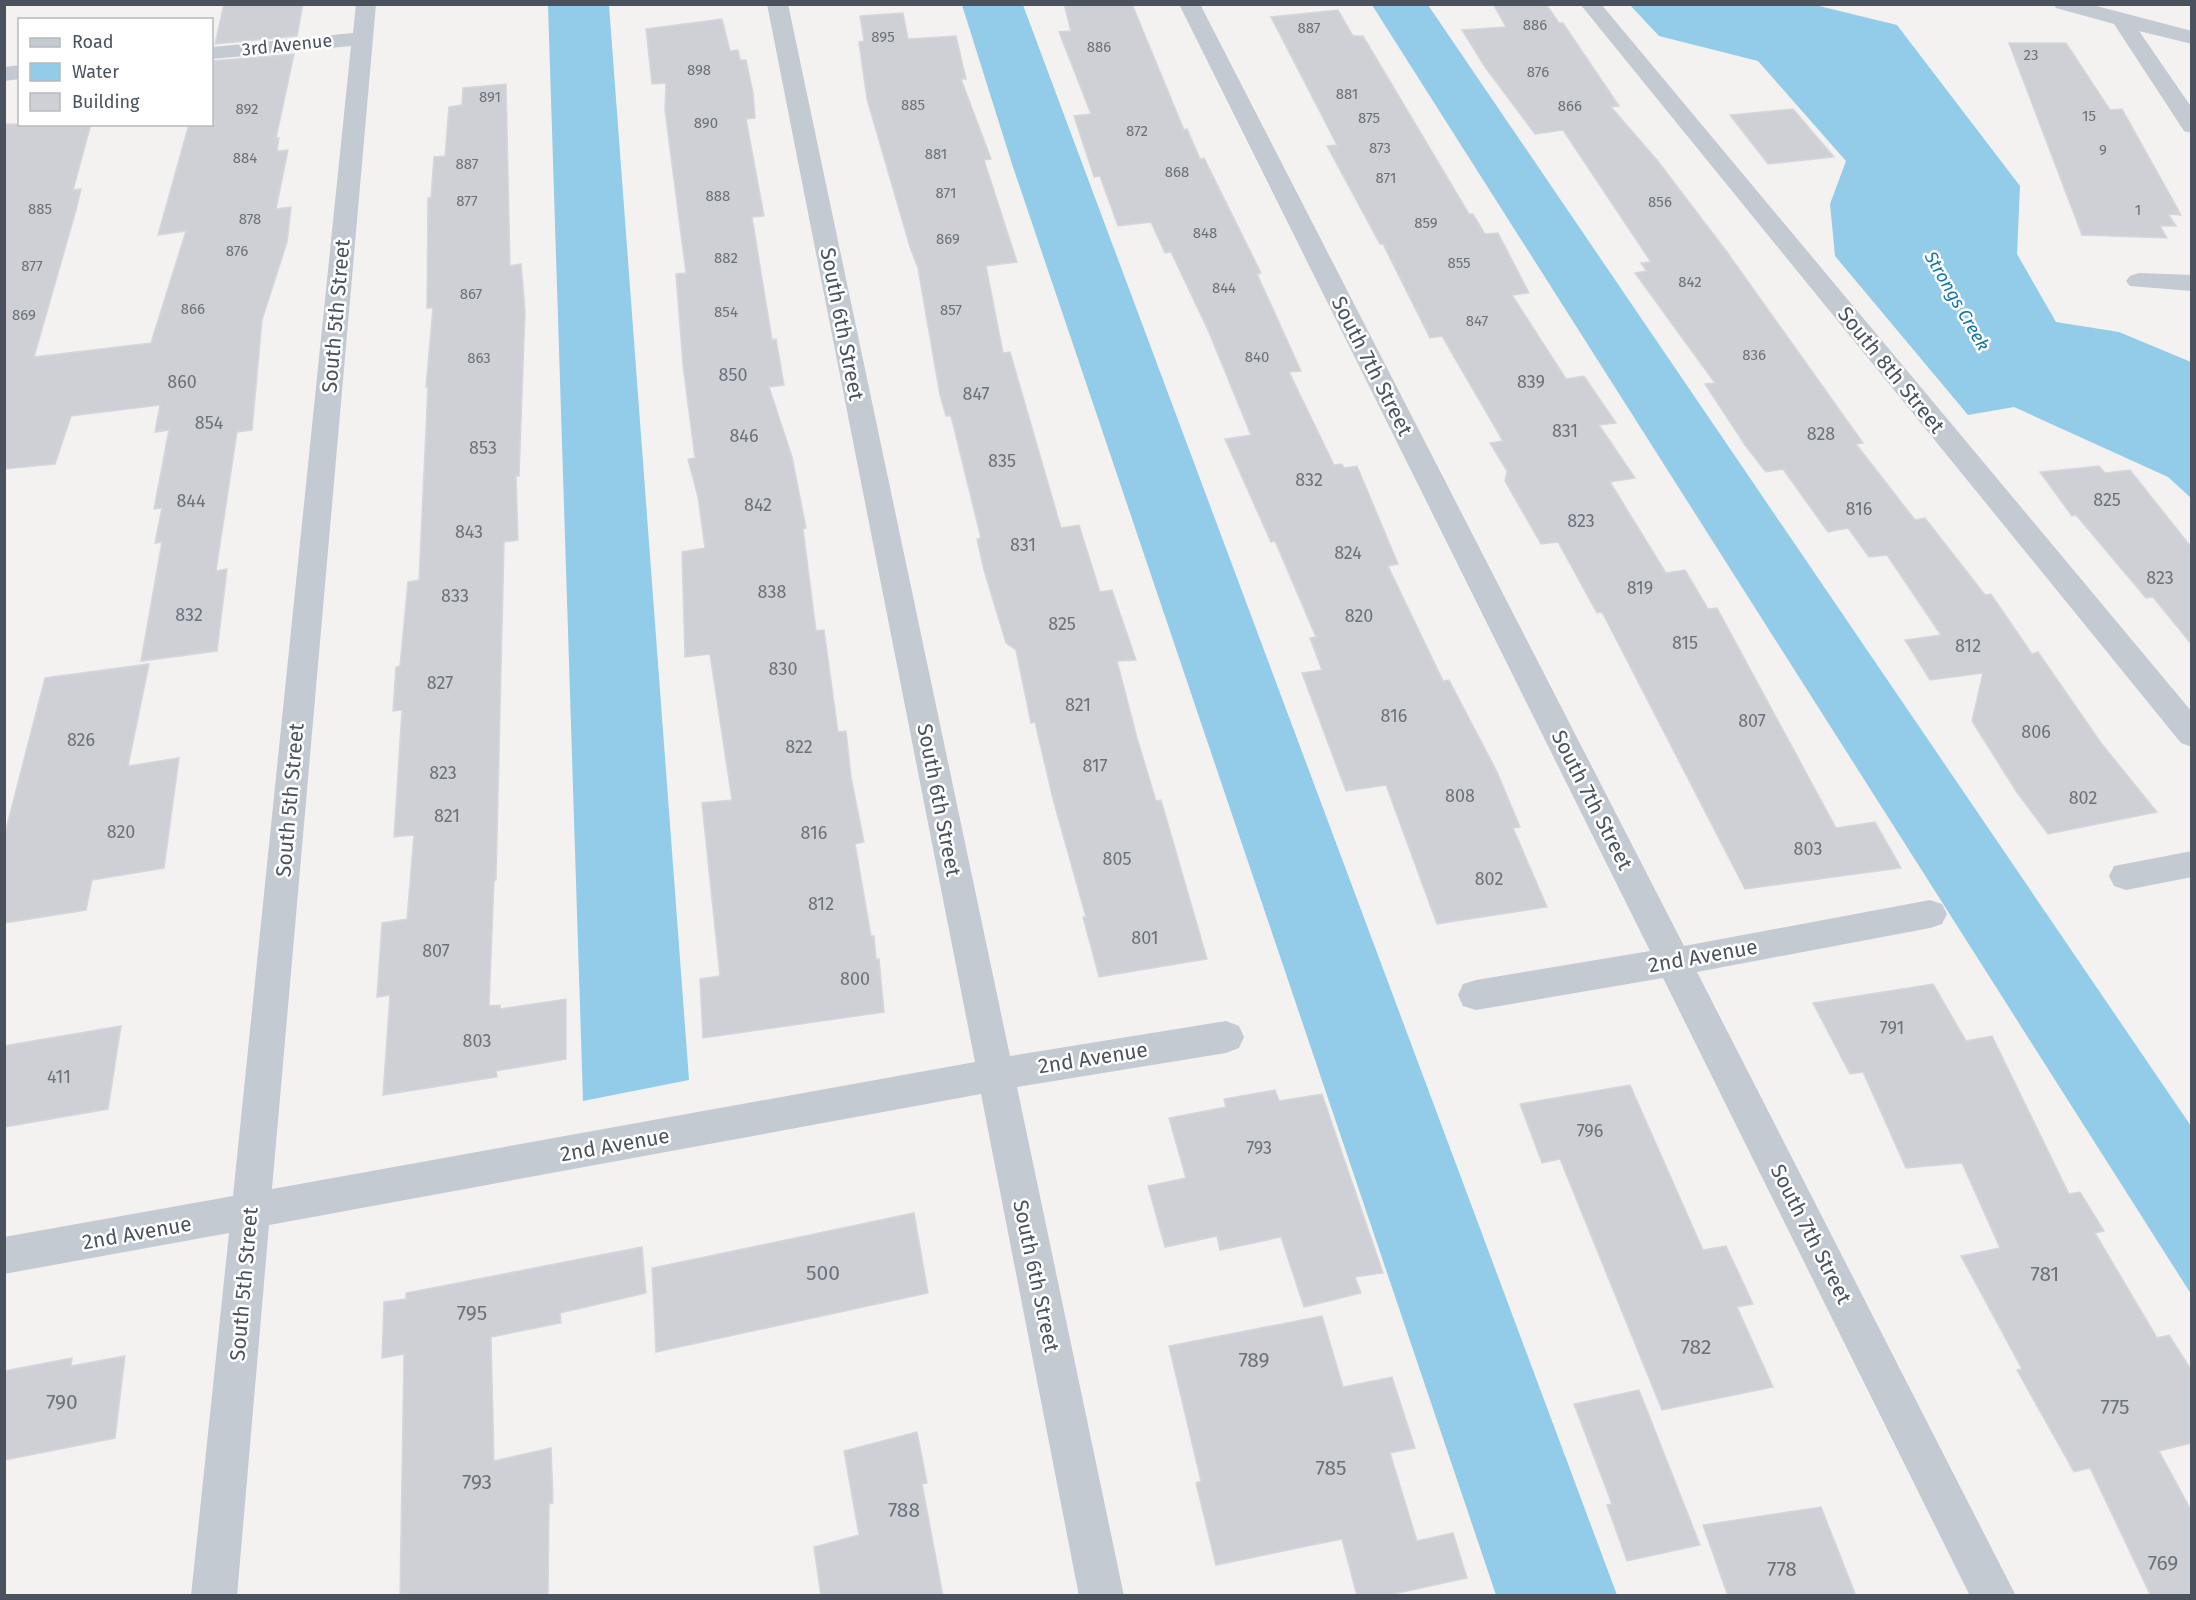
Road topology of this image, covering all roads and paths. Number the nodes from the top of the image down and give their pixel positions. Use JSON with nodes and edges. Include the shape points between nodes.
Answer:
{"nodes":[{"id":1,"x":366,"y":4,"type":"edge"},
{"id":2,"x":777,"y":4,"type":"edge"},
{"id":3,"x":1189,"y":4,"type":"edge"},
{"id":4,"x":1590,"y":4,"type":"edge"},
{"id":5,"x":2062,"y":4,"type":"edge"},
{"id":6,"x":2121,"y":19,"type":"junction"},
{"id":7,"x":363,"y":38,"type":"junction"},
{"id":8,"x":2192,"y":38,"type":"edge"},
{"id":9,"x":213,"y":53,"type":"edge"},
{"id":10,"x":2192,"y":126,"type":"edge"},
{"id":11,"x":2139,"y":281,"type":"dead end"},
{"id":12,"x":2192,"y":283,"type":"edge"},
{"id":13,"x":2192,"y":735,"type":"edge"},
{"id":14,"x":2192,"y":864,"type":"edge"},
{"id":15,"x":2126,"y":876,"type":"dead end"},
{"id":16,"x":1930,"y":914,"type":"dead end"},
{"id":17,"x":1674,"y":962,"type":"junction"},
{"id":18,"x":1476,"y":995,"type":"dead end"},
{"id":19,"x":1226,"y":1037,"type":"dead end"},
{"id":20,"x":994,"y":1075,"type":"junction"},
{"id":21,"x":250,"y":1212,"type":"junction"},
{"id":22,"x":4,"y":1256,"type":"edge"},
{"id":23,"x":214,"y":1596,"type":"edge"},
{"id":24,"x":1102,"y":1596,"type":"edge"},
{"id":25,"x":1994,"y":1596,"type":"edge"}],
"edges":[{"from":1,"to":7,"type":"street","name":"South 5th Street"},
{"from":2,"to":20,"type":"street","name":"South 6th Street"},
{"from":3,"to":17,"type":"street","name":"South 7th Street"},
{"from":4,"to":13,"type":"street","name":"South 8th Street"},
{"from":5,"to":6,"type":"street"},
{"from":6,"to":8,"type":"street"},
{"from":6,"to":10,"type":"street"},
{"from":7,"to":9,"type":"street","name":"3rd Avenue"},
{"from":7,"to":21,"type":"street","name":"South 5th Street"},
{"from":11,"to":12,"type":"street"},
{"from":14,"to":15,"type":"street"},
{"from":16,"to":17,"type":"street","name":"2nd Avenue"},
{"from":17,"to":18,"type":"street","name":"2nd Avenue"},
{"from":17,"to":25,"type":"street","name":"South 7th Street"},
{"from":19,"to":20,"type":"street","name":"2nd Avenue"},
{"from":20,"to":21,"type":"street","name":"2nd Avenue"},
{"from":20,"to":24,"type":"street","name":"South 6th Street"},
{"from":21,"to":22,"type":"street","name":"2nd Avenue"},
{"from":21,"to":23,"type":"street","name":"South 5th Street"}]}
